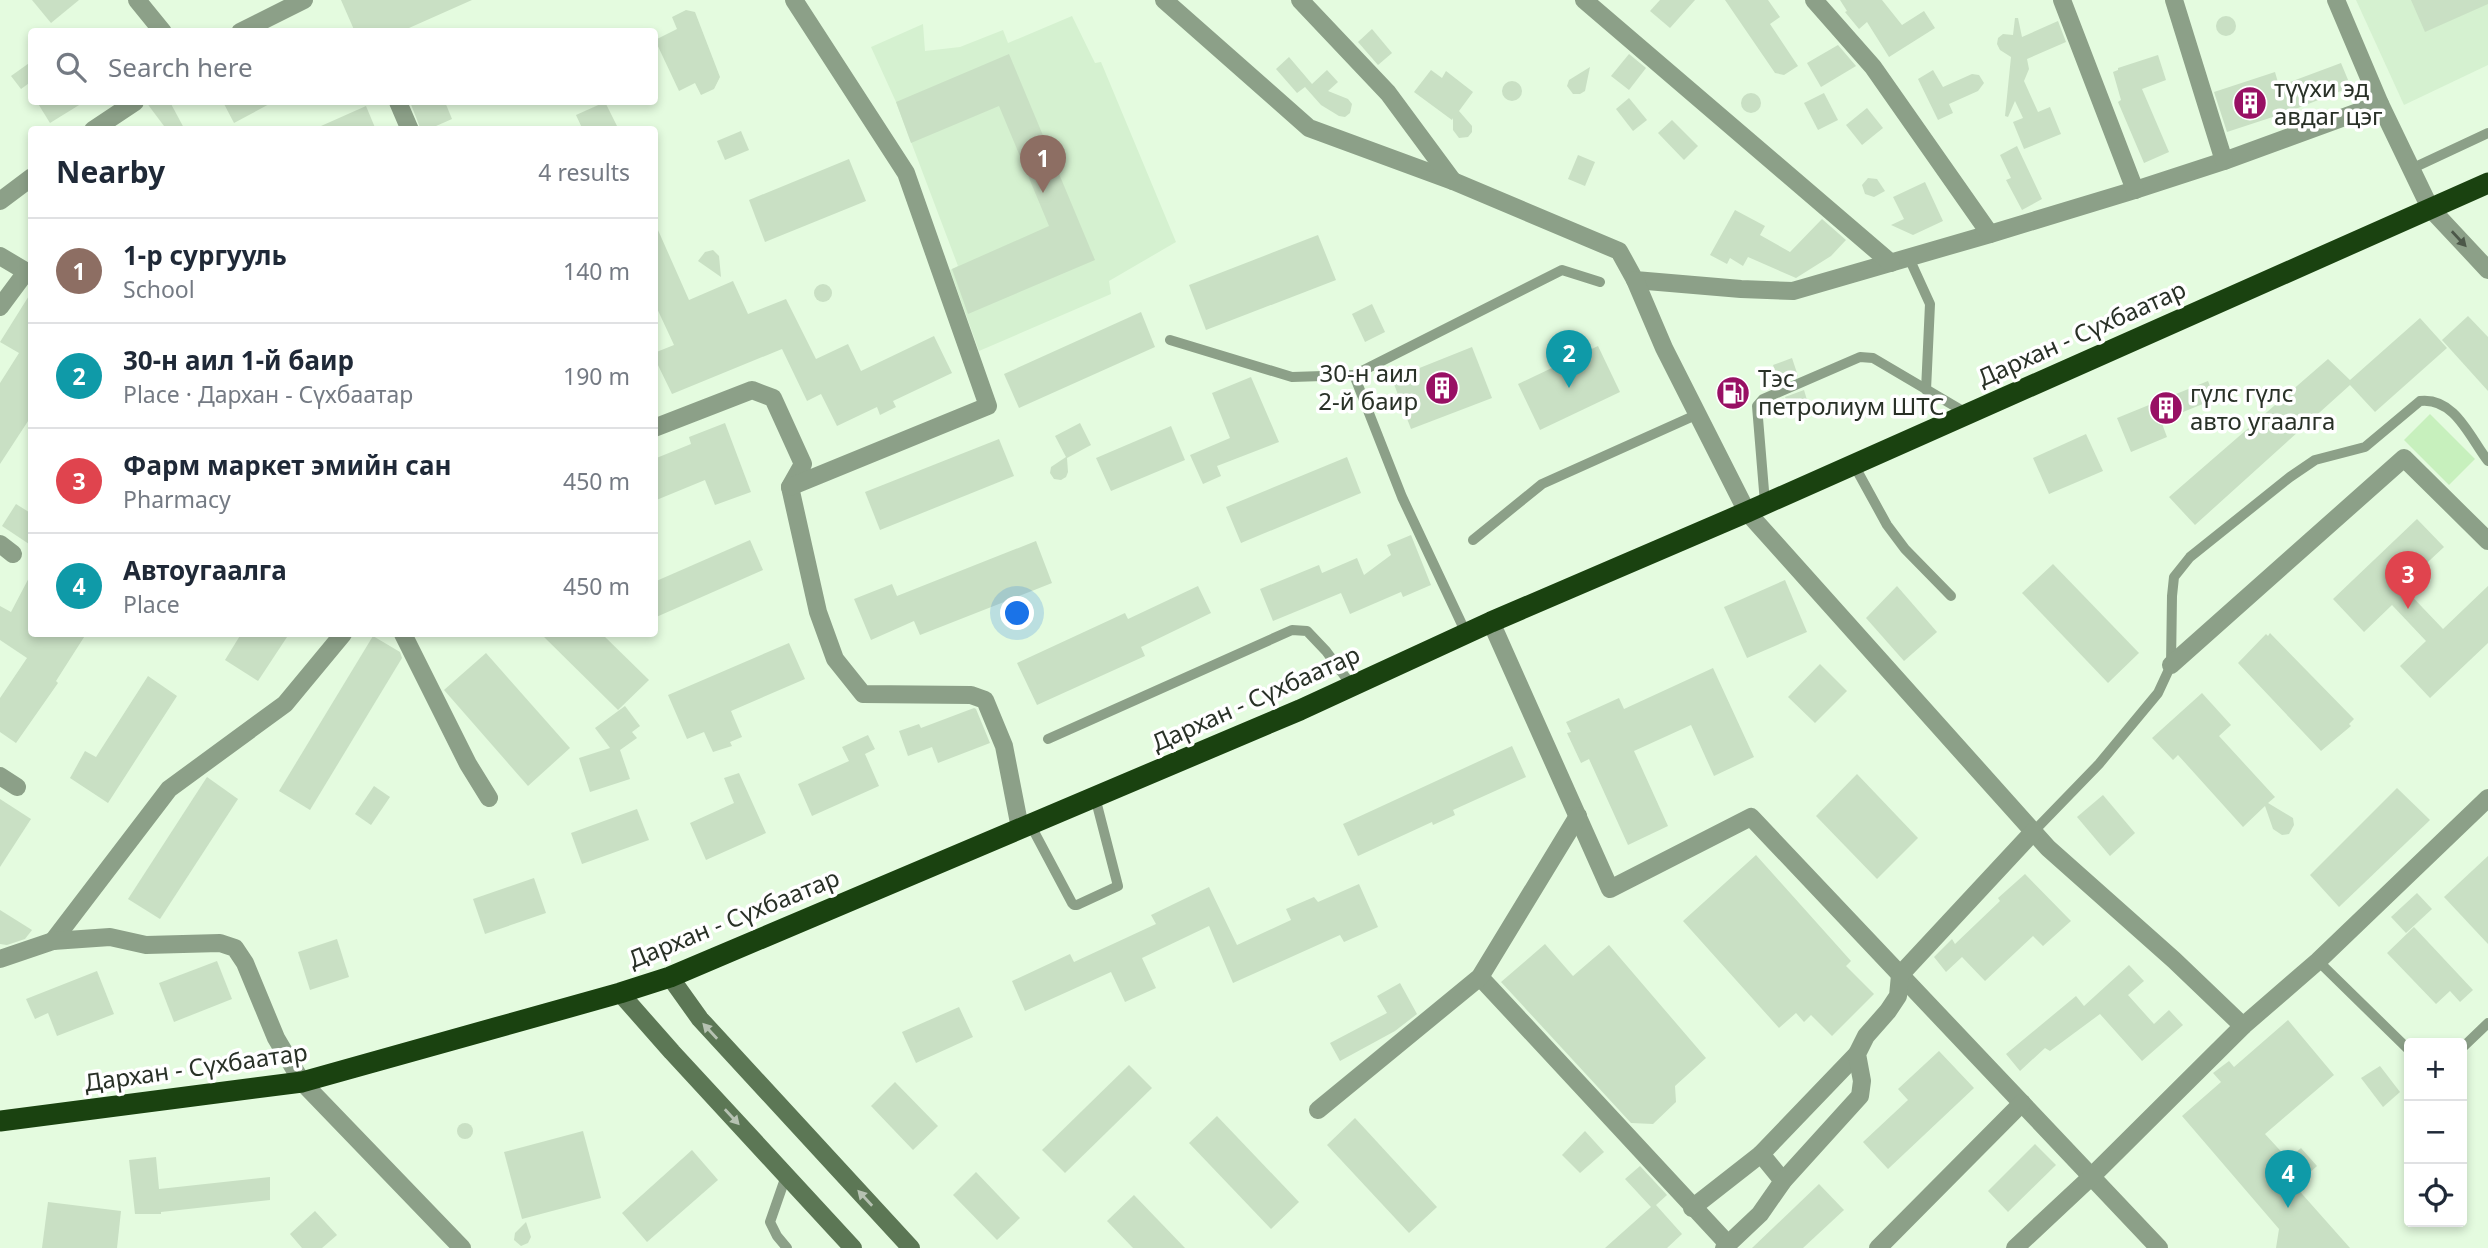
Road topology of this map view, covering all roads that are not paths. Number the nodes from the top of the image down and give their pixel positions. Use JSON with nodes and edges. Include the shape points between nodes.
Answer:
{"nodes":[{"id":1,"x":137,"y":0,"type":"edge"},
{"id":2,"x":304,"y":0,"type":"edge"},
{"id":3,"x":794,"y":0,"type":"edge"},
{"id":4,"x":1164,"y":0,"type":"edge"},
{"id":5,"x":1300,"y":0,"type":"edge"},
{"id":6,"x":1584,"y":0,"type":"edge"},
{"id":7,"x":1814,"y":0,"type":"edge"},
{"id":8,"x":2062,"y":0,"type":"edge"},
{"id":9,"x":2174,"y":0,"type":"edge"},
{"id":10,"x":2336,"y":0,"type":"edge"},
{"id":11,"x":160,"y":28,"type":"edge"},
{"id":12,"x":248,"y":28,"type":"edge"},
{"id":13,"x":2379,"y":104,"type":"junction"},
{"id":14,"x":130,"y":105,"type":"edge"},
{"id":15,"x":399,"y":105,"type":"edge"},
{"id":16,"x":99,"y":126,"type":"edge"},
{"id":17,"x":408,"y":126,"type":"edge"},
{"id":18,"x":2488,"y":133,"type":"edge"},
{"id":19,"x":2224,"y":161,"type":"junction"},
{"id":20,"x":2411,"y":169,"type":"junction"},
{"id":21,"x":28,"y":180,"type":"edge"},
{"id":22,"x":1453,"y":181,"type":"junction"},
{"id":23,"x":2488,"y":183,"type":"edge"},
{"id":24,"x":2135,"y":190,"type":"junction"},
{"id":25,"x":0,"y":201,"type":"edge"},
{"id":26,"x":2430,"y":208,"type":"junction"},
{"id":27,"x":1990,"y":234,"type":"junction"},
{"id":28,"x":0,"y":256,"type":"edge"},
{"id":29,"x":1900,"y":260,"type":"junction"},
{"id":30,"x":2488,"y":270,"type":"edge"},
{"id":31,"x":28,"y":272,"type":"edge"},
{"id":32,"x":28,"y":274,"type":"edge"},
{"id":33,"x":1636,"y":280,"type":"junction"},
{"id":34,"x":1600,"y":282,"type":"dead end"},
{"id":35,"x":0,"y":307,"type":"edge"},
{"id":36,"x":1170,"y":340,"type":"dead end"},
{"id":37,"x":1354,"y":375,"type":"junction"},
{"id":38,"x":1926,"y":390,"type":"junction"},
{"id":39,"x":1698,"y":414,"type":"junction"},
{"id":40,"x":1968,"y":414,"type":"junction"},
{"id":41,"x":658,"y":426,"type":"edge"},
{"id":42,"x":2488,"y":461,"type":"edge"},
{"id":43,"x":1854,"y":465,"type":"junction"},
{"id":44,"x":790,"y":487,"type":"junction"},
{"id":45,"x":1756,"y":508,"type":"junction"},
{"id":46,"x":1473,"y":540,"type":"dead end"},
{"id":47,"x":2488,"y":541,"type":"edge"},
{"id":48,"x":1951,"y":596,"type":"dead end"},
{"id":49,"x":1491,"y":622,"type":"junction"},
{"id":50,"x":1466,"y":633,"type":"junction"},
{"id":51,"x":341,"y":637,"type":"edge"},
{"id":52,"x":404,"y":637,"type":"edge"},
{"id":53,"x":2171,"y":665,"type":"junction"},
{"id":54,"x":1352,"y":686,"type":"junction"},
{"id":55,"x":1048,"y":739,"type":"dead end"},
{"id":56,"x":0,"y":776,"type":"edge"},
{"id":57,"x":17,"y":786,"type":"dead end"},
{"id":58,"x":1094,"y":797,"type":"junction"},
{"id":59,"x":489,"y":798,"type":"dead end"},
{"id":60,"x":2488,"y":798,"type":"edge"},
{"id":61,"x":1578,"y":817,"type":"junction"},
{"id":62,"x":1025,"y":826,"type":"junction"},
{"id":63,"x":2034,"y":831,"type":"junction"},
{"id":64,"x":53,"y":942,"type":"junction"},
{"id":65,"x":0,"y":960,"type":"edge"},
{"id":66,"x":2318,"y":961,"type":"junction"},
{"id":67,"x":1900,"y":975,"type":"junction"},
{"id":68,"x":670,"y":977,"type":"junction"},
{"id":69,"x":1480,"y":977,"type":"junction"},
{"id":70,"x":621,"y":993,"type":"junction"},
{"id":71,"x":2488,"y":1023,"type":"edge"},
{"id":72,"x":2243,"y":1026,"type":"junction"},
{"id":73,"x":2467,"y":1043,"type":"edge"},
{"id":74,"x":2404,"y":1045,"type":"edge"},
{"id":75,"x":1857,"y":1054,"type":"junction"},
{"id":76,"x":302,"y":1082,"type":"junction"},
{"id":77,"x":2022,"y":1103,"type":"junction"},
{"id":78,"x":1318,"y":1110,"type":"dead end"},
{"id":79,"x":0,"y":1121,"type":"edge"},
{"id":80,"x":1760,"y":1154,"type":"junction"},
{"id":81,"x":786,"y":1176,"type":"junction"},
{"id":82,"x":2091,"y":1177,"type":"junction"},
{"id":83,"x":1783,"y":1181,"type":"junction"},
{"id":84,"x":1692,"y":1208,"type":"junction"},
{"id":85,"x":1726,"y":1246,"type":"edge"},
{"id":86,"x":462,"y":1248,"type":"edge"},
{"id":87,"x":787,"y":1248,"type":"edge"},
{"id":88,"x":853,"y":1248,"type":"edge"},
{"id":89,"x":911,"y":1248,"type":"edge"},
{"id":90,"x":1878,"y":1248,"type":"edge"},
{"id":91,"x":2015,"y":1248,"type":"edge"},
{"id":92,"x":2159,"y":1248,"type":"edge"}],
"edges":[{"from":1,"to":11,"type":"street"},
{"from":2,"to":12,"type":"street"},
{"from":3,"to":44,"type":"street","via":[[906,173],[988,406]]},
{"from":4,"to":22,"type":"street","via":[[1309,128]]},
{"from":5,"to":22,"type":"street","via":[[1388,93]]},
{"from":6,"to":29,"type":"street"},
{"from":7,"to":27,"type":"street","via":[[1873,67]]},
{"from":8,"to":24,"type":"street"},
{"from":9,"to":19,"type":"street"},
{"from":10,"to":13,"type":"street"},
{"from":13,"to":19,"type":"street"},
{"from":13,"to":20,"type":"street"},
{"from":14,"to":16,"type":"street"},
{"from":15,"to":17,"type":"street"},
{"from":18,"to":20,"type":"lane"},
{"from":19,"to":24,"type":"street"},
{"from":20,"to":26,"type":"street"},
{"from":21,"to":25,"type":"street"},
{"from":22,"to":33,"type":"street","via":[[1619,251]]},
{"from":23,"to":26,"type":"highway","name":"Дархан - Сүхбаатар"},
{"from":24,"to":27,"type":"street"},
{"from":26,"to":30,"type":"street","one_way":true},
{"from":26,"to":40,"type":"highway","name":"Дархан - Сүхбаатар"},
{"from":27,"to":29,"type":"street"},
{"from":28,"to":31,"type":"street"},
{"from":29,"to":33,"type":"street","via":[[1793,291]]},
{"from":29,"to":38,"type":"lane","via":[[1930,304]]},
{"from":32,"to":35,"type":"street"},
{"from":33,"to":39,"type":"street"},
{"from":34,"to":37,"type":"lane","via":[[1562,270]]},
{"from":36,"to":37,"type":"lane","via":[[1292,377]]},
{"from":37,"to":50,"type":"lane","via":[[1402,498]]},
{"from":38,"to":40,"type":"lane"},
{"from":38,"to":45,"type":"lane","via":[[1873,358],[1860,357],[1763,399],[1757,407]]},
{"from":39,"to":45,"type":"street"},
{"from":39,"to":46,"type":"lane","via":[[1542,484]]},
{"from":40,"to":43,"type":"highway","name":"Дархан - Сүхбаатар"},
{"from":41,"to":44,"type":"street","via":[[752,390],[773,398],[803,464]]},
{"from":42,"to":53,"type":"lane","via":[[2453,413],[2431,399],[2420,401],[2365,447],[2315,460],[2190,557],[2174,577]]},
{"from":43,"to":45,"type":"highway","name":"Дархан - Сүхбаатар"},
{"from":43,"to":48,"type":"lane","via":[[1887,525]]},
{"from":44,"to":62,"type":"street","via":[[818,612],[835,659],[863,694],[971,695],[985,700],[1004,746]]},
{"from":45,"to":49,"type":"highway","name":"Дархан - Сүхбаатар"},
{"from":45,"to":63,"type":"street"},
{"from":47,"to":53,"type":"street","via":[[2404,458]]},
{"from":49,"to":50,"type":"highway","name":"Дархан - Сүхбаатар"},
{"from":49,"to":61,"type":"street"},
{"from":50,"to":54,"type":"highway","name":"Дархан - Сүхбаатар"},
{"from":51,"to":64,"type":"street","via":[[285,704],[169,789]]},
{"from":52,"to":59,"type":"street"},
{"from":53,"to":63,"type":"lane","via":[[2158,693],[2125,736]]},
{"from":54,"to":55,"type":"lane","via":[[1307,631],[1292,630]]},
{"from":54,"to":58,"type":"highway","name":"Дархан - Сүхбаатар"},
{"from":56,"to":57,"type":"street"},
{"from":58,"to":62,"type":"highway","name":"Дархан - Сүхбаатар"},
{"from":58,"to":62,"type":"lane","via":[[1118,886],[1077,905]]},
{"from":60,"to":66,"type":"street"},
{"from":61,"to":67,"type":"street","via":[[1610,888],[1751,817]]},
{"from":61,"to":69,"type":"street"},
{"from":62,"to":68,"type":"highway","name":"Дархан - Сүхбаатар"},
{"from":63,"to":67,"type":"street"},
{"from":63,"to":72,"type":"street"},
{"from":64,"to":65,"type":"street"},
{"from":64,"to":76,"type":"street","via":[[110,937],[146,945],[220,943],[235,948],[276,1038]]},
{"from":66,"to":72,"type":"street"},
{"from":66,"to":74,"type":"lane"},
{"from":67,"to":75,"type":"street","via":[[1898,996]]},
{"from":67,"to":77,"type":"street"},
{"from":68,"to":70,"type":"highway","name":"Дархан - Сүхбаатар"},
{"from":89,"to":68,"type":"main road","one_way":true,"via":[[704,1024]]},
{"from":69,"to":78,"type":"street"},
{"from":69,"to":84,"type":"street"},
{"from":70,"to":76,"type":"highway","name":"Дархан - Сүхбаатар"},
{"from":70,"to":81,"type":"main road","one_way":true},
{"from":71,"to":73,"type":"lane"},
{"from":72,"to":82,"type":"street"},
{"from":75,"to":80,"type":"street"},
{"from":75,"to":83,"type":"street","via":[[1860,1096]]},
{"from":76,"to":79,"type":"highway","name":"Дархан - Сүхбаатар"},
{"from":76,"to":86,"type":"street"},
{"from":77,"to":82,"type":"street"},
{"from":77,"to":90,"type":"street"},
{"from":80,"to":83,"type":"street"},
{"from":80,"to":84,"type":"street"},
{"from":81,"to":87,"type":"lane","via":[[770,1222]]},
{"from":81,"to":88,"type":"main road"},
{"from":82,"to":91,"type":"street"},
{"from":82,"to":92,"type":"street"},
{"from":83,"to":85,"type":"street","via":[[1760,1214]]},
{"from":84,"to":85,"type":"street"}]}
